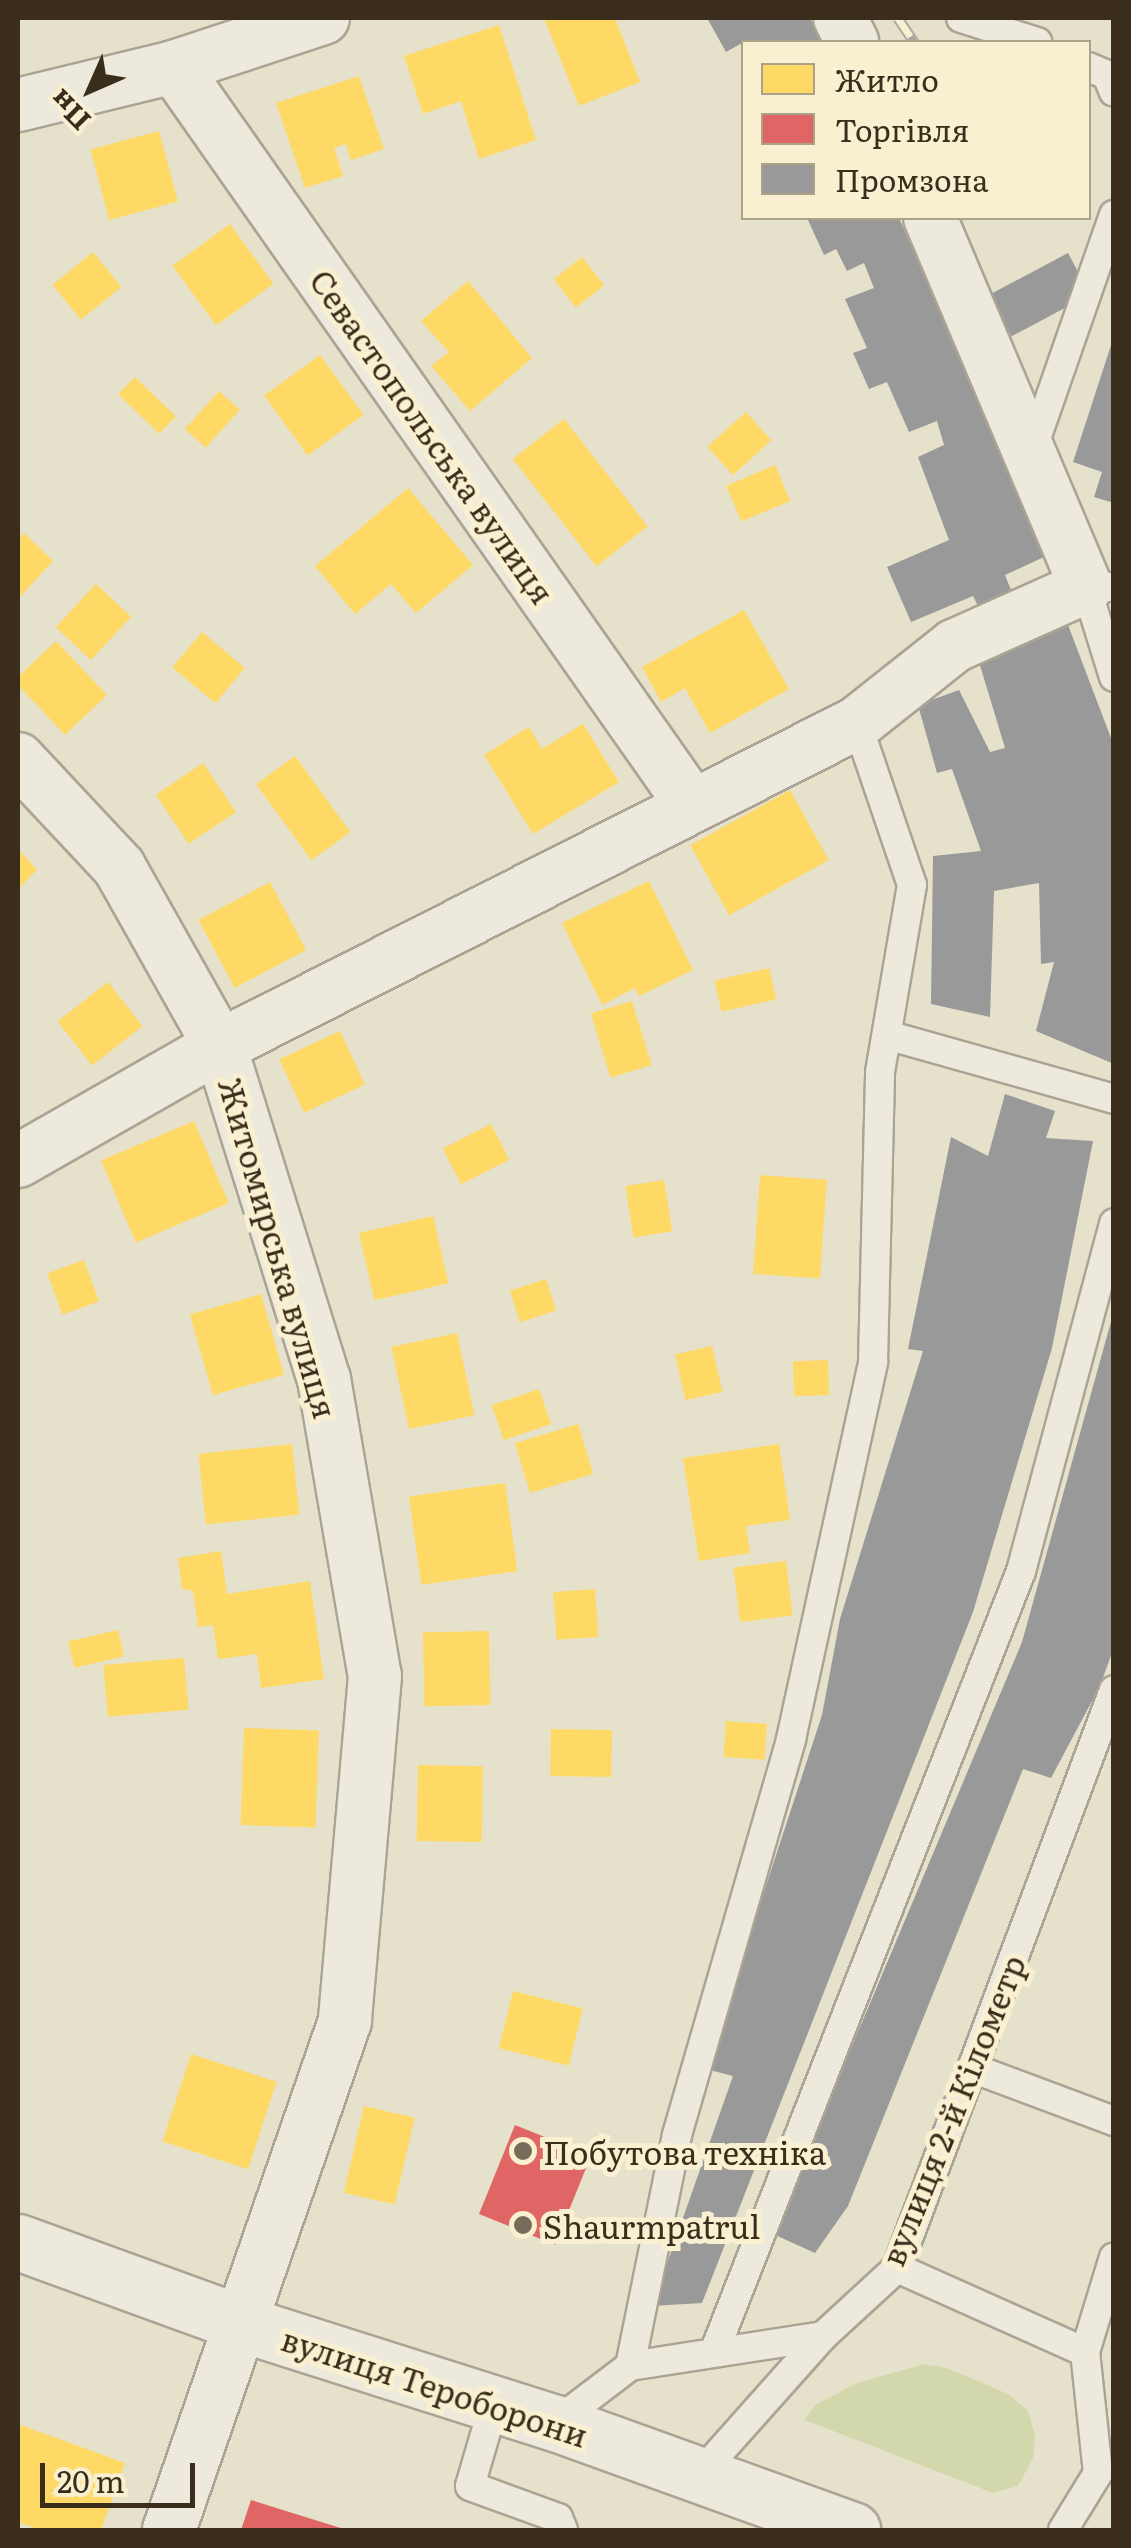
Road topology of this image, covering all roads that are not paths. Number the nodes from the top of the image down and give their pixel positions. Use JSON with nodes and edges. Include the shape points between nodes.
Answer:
{"nodes":[{"id":1,"x":322,"y":18,"type":"edge"},
{"id":2,"x":961,"y":18,"type":"edge"},
{"id":3,"x":1031,"y":40,"type":"edge"},
{"id":4,"x":1091,"y":67,"type":"edge"},
{"id":5,"x":174,"y":68,"type":"junction"},
{"id":6,"x":1114,"y":92,"type":"edge"},
{"id":7,"x":18,"y":106,"type":"edge"},
{"id":8,"x":1114,"y":214,"type":"edge"},
{"id":9,"x":931,"y":220,"type":"edge"},
{"id":10,"x":1030,"y":455,"type":"junction"},
{"id":11,"x":1100,"y":587,"type":"edge"},
{"id":12,"x":1114,"y":677,"type":"edge"},
{"id":13,"x":857,"y":723,"type":"junction"},
{"id":14,"x":18,"y":758,"type":"edge"},
{"id":15,"x":692,"y":806,"type":"junction"},
{"id":16,"x":886,"y":1035,"type":"junction"},
{"id":17,"x":220,"y":1046,"type":"junction"},
{"id":18,"x":1114,"y":1100,"type":"edge"},
{"id":19,"x":18,"y":1162,"type":"edge"},
{"id":20,"x":1114,"y":1223,"type":"edge"},
{"id":21,"x":1114,"y":1690,"type":"edge"},
{"id":22,"x":972,"y":2068,"type":"junction"},
{"id":23,"x":1114,"y":2121,"type":"edge"},
{"id":24,"x":18,"y":2242,"type":"edge"},
{"id":25,"x":1114,"y":2257,"type":"edge"},
{"id":26,"x":897,"y":2268,"type":"junction"},
{"id":27,"x":242,"y":2324,"type":"junction"},
{"id":28,"x":823,"y":2336,"type":"junction"},
{"id":29,"x":715,"y":2350,"type":"junction"},
{"id":30,"x":1084,"y":2352,"type":"junction"},
{"id":31,"x":630,"y":2366,"type":"junction"},
{"id":32,"x":494,"y":2404,"type":"junction"},
{"id":33,"x":555,"y":2423,"type":"junction"},
{"id":34,"x":700,"y":2474,"type":"junction"},
{"id":35,"x":169,"y":2530,"type":"edge"},
{"id":36,"x":563,"y":2530,"type":"edge"},
{"id":37,"x":852,"y":2530,"type":"edge"},
{"id":38,"x":1063,"y":2530,"type":"edge"}],
"edges":[{"from":1,"to":5,"type":"street"},
{"from":2,"to":3,"type":"lane"},
{"from":4,"to":6,"type":"lane","via":[[1107,75]]},
{"from":5,"to":7,"type":"street"},
{"from":5,"to":15,"type":"street","name":"Севастопольська вулиця"},
{"from":8,"to":10,"type":"lane"},
{"from":9,"to":10,"type":"street"},
{"from":10,"to":11,"type":"street"},
{"from":11,"to":12,"type":"lane"},
{"from":11,"to":13,"type":"street","via":[[954,646]]},
{"from":13,"to":15,"type":"street"},
{"from":13,"to":16,"type":"lane","via":[[912,884]]},
{"from":14,"to":17,"type":"street","name":"Житомирська вулиця","via":[[119,867]]},
{"from":15,"to":17,"type":"street"},
{"from":16,"to":18,"type":"lane"},
{"from":16,"to":31,"type":"lane","via":[[873,1362],[791,1739],[678,2136]]},
{"from":17,"to":19,"type":"street"},
{"from":17,"to":27,"type":"street","name":"Житомирська вулиця","via":[[324,1379],[375,1676],[344,2021]]},
{"from":20,"to":29,"type":"lane","via":[[1021,1571]]},
{"from":21,"to":22,"type":"lane","name":"вулиця 2-й Кілометр"},
{"from":22,"to":23,"type":"lane"},
{"from":22,"to":26,"type":"lane","name":"вулиця 2-й Кілометр"},
{"from":24,"to":27,"type":"main road","name":"вулиця Тероборони"},
{"from":25,"to":30,"type":"lane"},
{"from":26,"to":28,"type":"lane","name":"вулиця 2-й Кілометр"},
{"from":26,"to":30,"type":"lane"},
{"from":27,"to":32,"type":"main road","name":"вулиця Тероборони"},
{"from":27,"to":35,"type":"street","name":"Житомирська вулиця"},
{"from":28,"to":29,"type":"lane"},
{"from":28,"to":34,"type":"lane","name":"вулиця 2-й Кілометр"},
{"from":29,"to":31,"type":"lane"},
{"from":30,"to":38,"type":"lane","via":[[1098,2473]]},
{"from":31,"to":33,"type":"lane"},
{"from":32,"to":33,"type":"main road","name":"вулиця Тероборони"},
{"from":32,"to":36,"type":"lane","via":[[470,2486],[558,2518]]},
{"from":33,"to":34,"type":"main road","name":"вулиця Тероборони"},
{"from":34,"to":37,"type":"main road","name":"вулиця Тероборони"}]}
